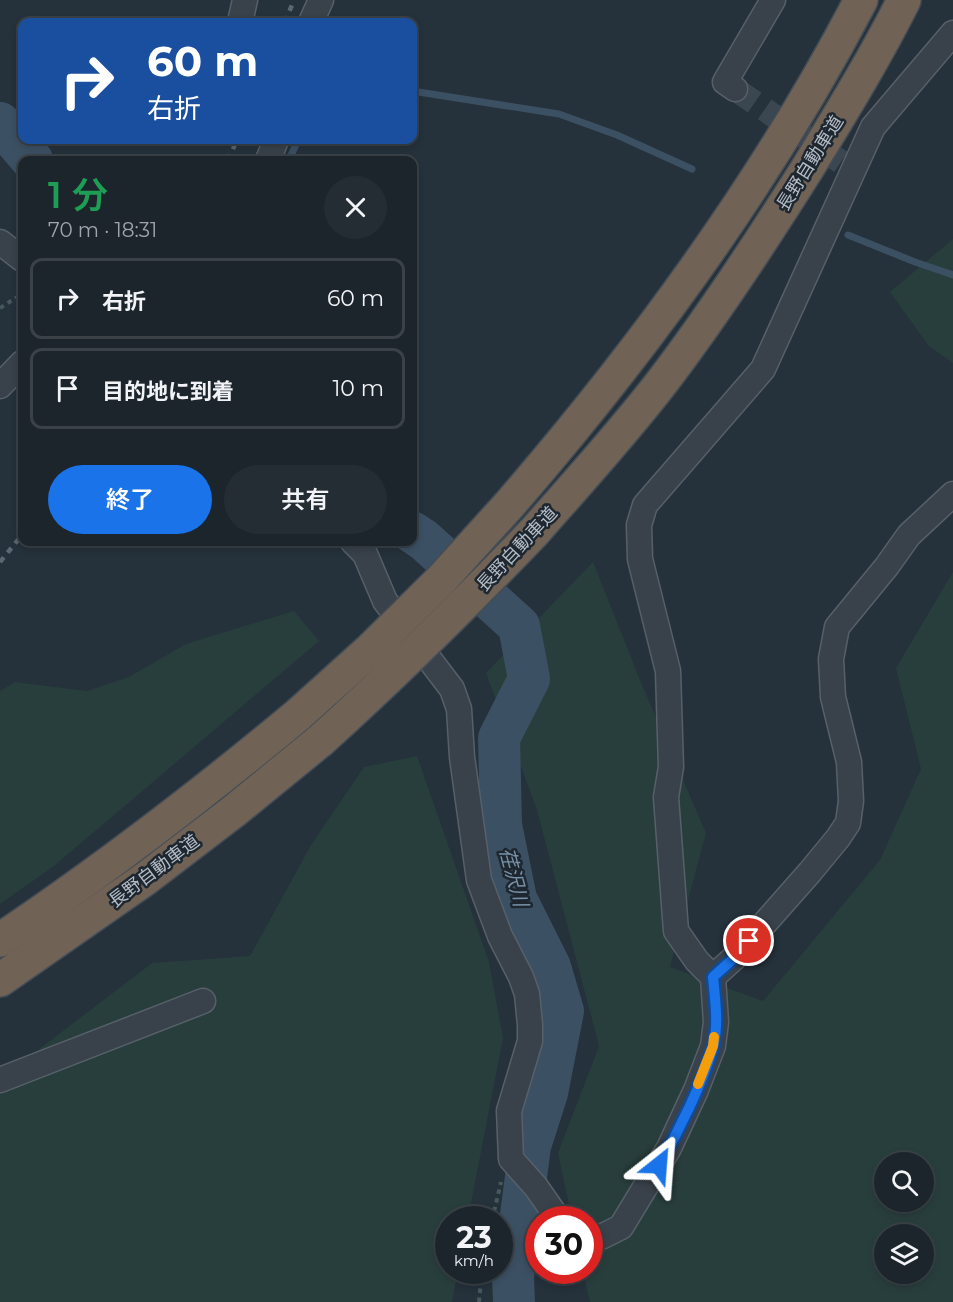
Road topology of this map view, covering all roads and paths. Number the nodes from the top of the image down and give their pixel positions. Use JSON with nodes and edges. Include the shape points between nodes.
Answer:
{"nodes":[{"id":1,"x":245,"y":0,"type":"edge"},
{"id":2,"x":321,"y":0,"type":"edge"},
{"id":3,"x":773,"y":0,"type":"edge"},
{"id":4,"x":861,"y":0,"type":"edge"},
{"id":5,"x":904,"y":0,"type":"edge"},
{"id":6,"x":241,"y":18,"type":"edge"},
{"id":7,"x":313,"y":18,"type":"edge"},
{"id":8,"x":952,"y":34,"type":"edge"},
{"id":9,"x":735,"y":89,"type":"dead end"},
{"id":10,"x":0,"y":242,"type":"edge"},
{"id":11,"x":18,"y":256,"type":"edge"},
{"id":12,"x":18,"y":297,"type":"edge"},
{"id":13,"x":0,"y":308,"type":"edge"},
{"id":14,"x":18,"y":367,"type":"edge"},
{"id":15,"x":0,"y":386,"type":"edge"},
{"id":16,"x":953,"y":494,"type":"edge"},
{"id":17,"x":357,"y":546,"type":"edge"},
{"id":18,"x":0,"y":940,"type":"edge"},
{"id":19,"x":713,"y":977,"type":"junction"},
{"id":20,"x":0,"y":980,"type":"edge"},
{"id":21,"x":203,"y":1001,"type":"dead end"},
{"id":22,"x":0,"y":1080,"type":"edge"},
{"id":23,"x":514,"y":1162,"type":"junction"},
{"id":24,"x":495,"y":1206,"type":"edge"},
{"id":25,"x":549,"y":1206,"type":"edge"},
{"id":26,"x":603,"y":1236,"type":"edge"},
{"id":27,"x":481,"y":1284,"type":"edge"},
{"id":28,"x":479,"y":1302,"type":"edge"}],
"edges":[{"from":1,"to":6,"type":"street"},
{"from":2,"to":7,"type":"street"},
{"from":3,"to":9,"type":"street","via":[[725,82]]},
{"from":4,"to":18,"type":"highway","name":"長野自動車道","bridge":true,"via":[[808,96],[690,278],[569,436],[440,582],[299,714],[215,784]]},
{"from":5,"to":20,"type":"highway","name":"長野自動車道","bridge":true,"via":[[842,112],[720,302],[661,383],[535,531],[390,678],[321,740],[145,879]]},
{"from":8,"to":19,"type":"street","via":[[873,127],[848,165],[763,369],[645,506],[639,525],[640,560],[668,671],[671,766],[666,797],[676,932]]},
{"from":10,"to":11,"type":"street"},
{"from":12,"to":13,"type":"path"},
{"from":14,"to":15,"type":"street"},
{"from":16,"to":19,"type":"street","via":[[909,535],[837,627],[831,659],[833,697],[849,762],[848,823],[742,949]]},
{"from":17,"to":23,"type":"street","via":[[365,554],[385,601],[452,689],[459,709],[479,880],[500,936],[521,976],[531,1025],[509,1111]]},
{"from":19,"to":26,"type":"street","via":[[713,1046],[696,1090],[669,1148],[621,1227]]},
{"from":21,"to":22,"type":"street"},
{"from":23,"to":24,"type":"path","via":[[498,1189]]},
{"from":23,"to":25,"type":"street"},
{"from":27,"to":28,"type":"path"}]}
